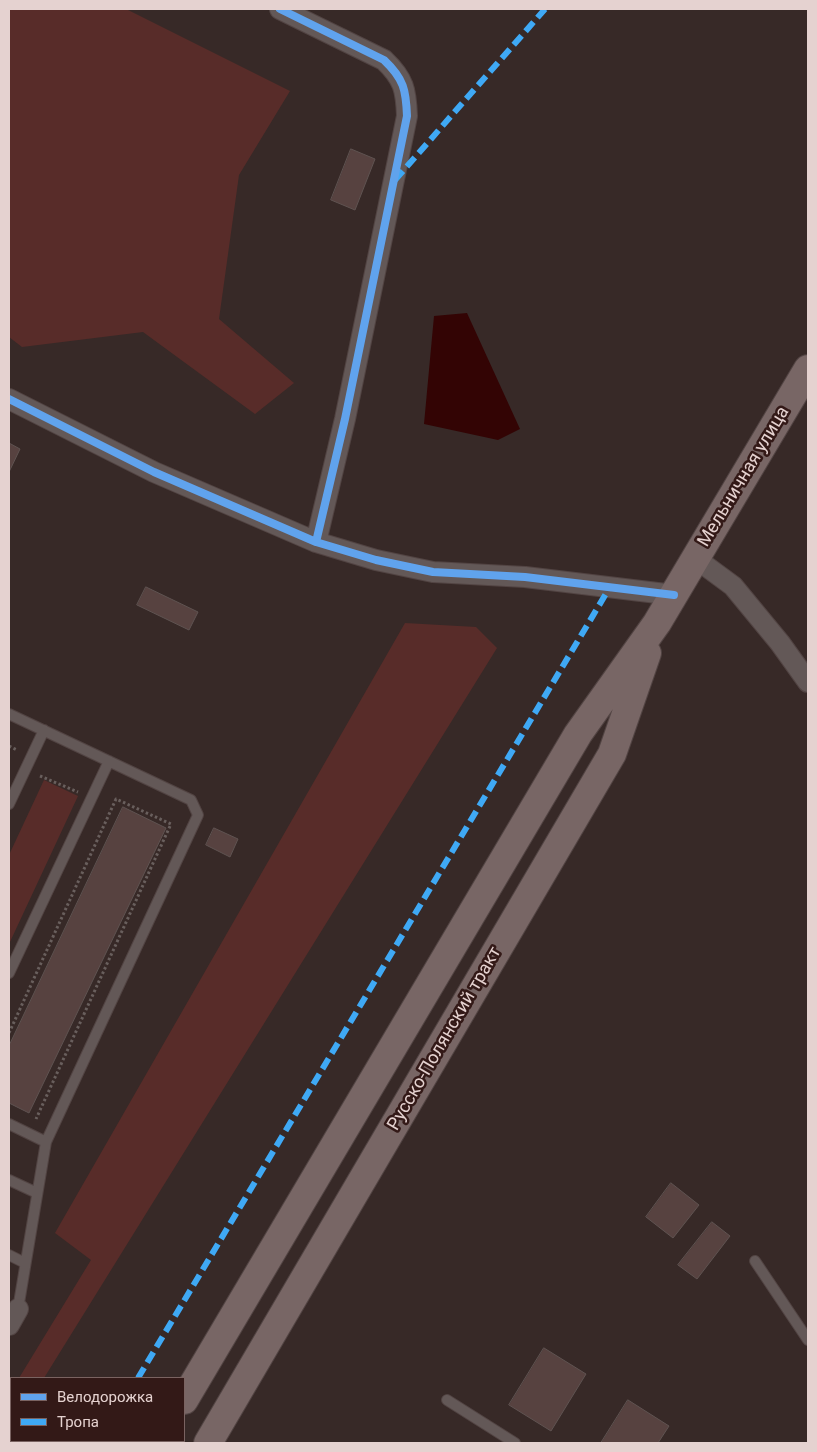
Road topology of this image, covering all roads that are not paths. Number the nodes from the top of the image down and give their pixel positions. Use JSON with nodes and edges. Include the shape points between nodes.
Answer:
{"nodes":[{"id":1,"x":280,"y":9,"type":"edge"},
{"id":2,"x":808,"y":369,"type":"edge"},
{"id":3,"x":9,"y":399,"type":"edge"},
{"id":4,"x":316,"y":542,"type":"junction"},
{"id":5,"x":695,"y":558,"type":"junction"},
{"id":6,"x":674,"y":595,"type":"junction"},
{"id":7,"x":658,"y":623,"type":"junction"},
{"id":8,"x":808,"y":682,"type":"edge"},
{"id":9,"x":9,"y":714,"type":"edge"},
{"id":10,"x":44,"y":730,"type":"junction"},
{"id":11,"x":109,"y":761,"type":"junction"},
{"id":12,"x":9,"y":804,"type":"edge"},
{"id":13,"x":9,"y":973,"type":"edge"},
{"id":14,"x":9,"y":1124,"type":"edge"},
{"id":15,"x":46,"y":1142,"type":"junction"},
{"id":16,"x":9,"y":1180,"type":"edge"},
{"id":17,"x":37,"y":1193,"type":"junction"},
{"id":18,"x":9,"y":1255,"type":"edge"},
{"id":19,"x":756,"y":1261,"type":"dead end"},
{"id":20,"x":26,"y":1262,"type":"junction"},
{"id":21,"x":13,"y":1317,"type":"edge"},
{"id":22,"x":808,"y":1340,"type":"edge"},
{"id":23,"x":185,"y":1398,"type":"edge"},
{"id":24,"x":447,"y":1400,"type":"dead end"},
{"id":25,"x":208,"y":1443,"type":"edge"},
{"id":26,"x":515,"y":1443,"type":"edge"}],
"edges":[{"from":1,"to":4,"type":"street","via":[[384,60],[396,71],[406,89],[407,116],[345,419]]},
{"from":2,"to":5,"type":"main road","name":"Мельничная улица"},
{"from":3,"to":4,"type":"street","via":[[154,472]]},
{"from":4,"to":6,"type":"street","via":[[376,560],[433,572],[525,577]]},
{"from":5,"to":6,"type":"main road","name":"Русско-Полянский тракт"},
{"from":5,"to":8,"type":"street","via":[[732,586]]},
{"from":6,"to":7,"type":"main road","name":"Русско-Полянский тракт"},
{"from":7,"to":23,"type":"main road","name":"Русско-Полянский тракт","via":[[578,734]]},
{"from":7,"to":25,"type":"main road","name":"Русско-Полянский тракт","via":[[612,754]]},
{"from":9,"to":10,"type":"lane"},
{"from":10,"to":11,"type":"lane"},
{"from":10,"to":12,"type":"lane"},
{"from":11,"to":13,"type":"lane"},
{"from":11,"to":15,"type":"lane","via":[[192,800],[198,815]]},
{"from":14,"to":15,"type":"lane"},
{"from":15,"to":17,"type":"lane"},
{"from":16,"to":17,"type":"lane"},
{"from":17,"to":20,"type":"lane"},
{"from":18,"to":20,"type":"lane"},
{"from":19,"to":22,"type":"lane"},
{"from":20,"to":21,"type":"lane"},
{"from":24,"to":26,"type":"lane"}]}
